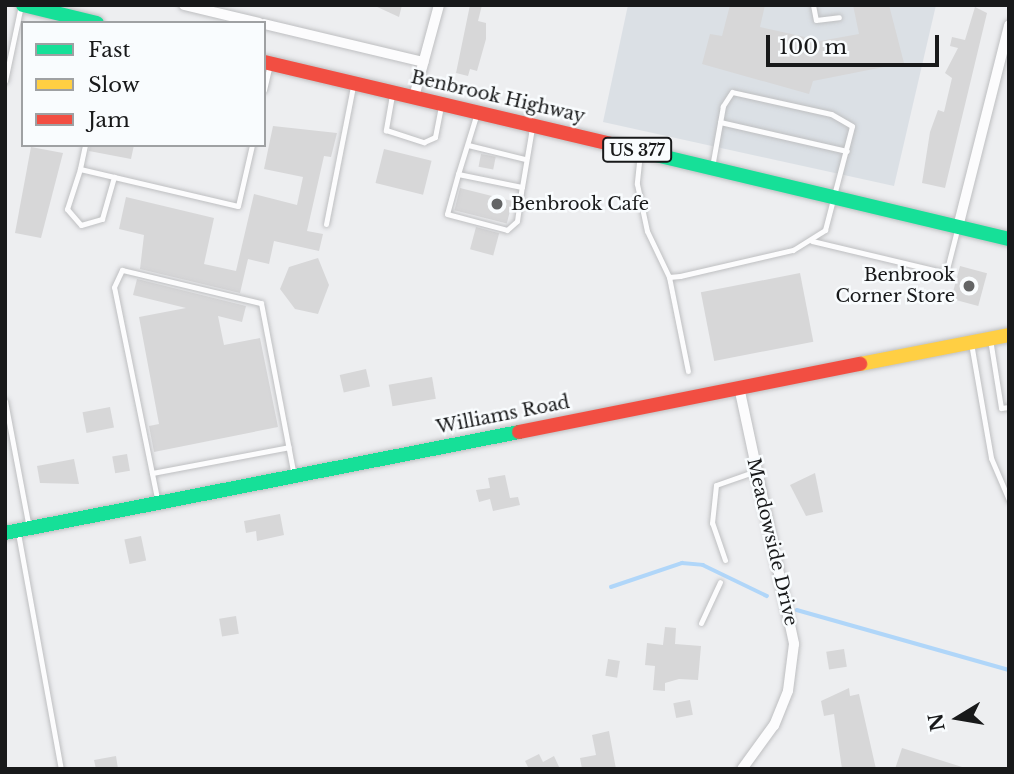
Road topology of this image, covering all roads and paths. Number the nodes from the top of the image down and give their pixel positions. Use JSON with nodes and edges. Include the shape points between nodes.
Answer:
{"nodes":[{"id":1,"x":22,"y":5,"type":"edge"},
{"id":2,"x":184,"y":5,"type":"edge"},
{"id":3,"x":439,"y":5,"type":"edge"},
{"id":4,"x":813,"y":5,"type":"edge"},
{"id":5,"x":839,"y":17,"type":"dead end"},
{"id":6,"x":89,"y":21,"type":"edge"},
{"id":7,"x":251,"y":21,"type":"edge"},
{"id":8,"x":266,"y":24,"type":"edge"},
{"id":9,"x":1009,"y":25,"type":"edge"},
{"id":10,"x":8,"y":59,"type":"edge"},
{"id":11,"x":424,"y":62,"type":"junction"},
{"id":12,"x":267,"y":63,"type":"edge"},
{"id":13,"x":5,"y":81,"type":"edge"},
{"id":14,"x":353,"y":83,"type":"junction"},
{"id":15,"x":393,"y":92,"type":"junction"},
{"id":16,"x":414,"y":97,"type":"junction"},
{"id":17,"x":442,"y":104,"type":"junction"},
{"id":18,"x":477,"y":112,"type":"junction"},
{"id":19,"x":720,"y":121,"type":"junction"},
{"id":20,"x":533,"y":125,"type":"junction"},
{"id":21,"x":468,"y":145,"type":"junction"},
{"id":22,"x":85,"y":147,"type":"edge"},
{"id":23,"x":252,"y":147,"type":"edge"},
{"id":24,"x":641,"y":151,"type":"junction"},
{"id":25,"x":847,"y":151,"type":"junction"},
{"id":26,"x":525,"y":159,"type":"junction"},
{"id":27,"x":712,"y":167,"type":"junction"},
{"id":28,"x":80,"y":169,"type":"junction"},
{"id":29,"x":458,"y":174,"type":"junction"},
{"id":30,"x":114,"y":177,"type":"junction"},
{"id":31,"x":522,"y":187,"type":"junction"},
{"id":32,"x":838,"y":195,"type":"junction"},
{"id":33,"x":326,"y":224,"type":"dead end"},
{"id":34,"x":958,"y":227,"type":"junction"},
{"id":35,"x":1009,"y":239,"type":"edge"},
{"id":36,"x":812,"y":240,"type":"junction"},
{"id":37,"x":669,"y":277,"type":"junction"},
{"id":38,"x":1009,"y":335,"type":"edge"},
{"id":39,"x":990,"y":339,"type":"junction"},
{"id":40,"x":971,"y":343,"type":"junction"},
{"id":41,"x":688,"y":371,"type":"dead end"},
{"id":42,"x":739,"y":387,"type":"junction"},
{"id":43,"x":5,"y":401,"type":"edge"},
{"id":44,"x":1009,"y":407,"type":"edge"},
{"id":45,"x":289,"y":447,"type":"junction"},
{"id":46,"x":756,"y":471,"type":"junction"},
{"id":47,"x":152,"y":473,"type":"junction"},
{"id":48,"x":294,"y":476,"type":"junction"},
{"id":49,"x":1009,"y":500,"type":"edge"},
{"id":50,"x":158,"y":503,"type":"junction"},
{"id":51,"x":17,"y":530,"type":"edge"},
{"id":52,"x":725,"y":560,"type":"dead end"},
{"id":53,"x":720,"y":582,"type":"dead end"},
{"id":54,"x":701,"y":623,"type":"dead end"},
{"id":55,"x":750,"y":767,"type":"edge"},
{"id":56,"x":61,"y":769,"type":"edge"}],
"edges":[{"from":1,"to":6,"type":"street"},
{"from":1,"to":10,"type":"lane"},
{"from":2,"to":7,"type":"street"},
{"from":3,"to":11,"type":"street"},
{"from":4,"to":5,"type":"lane","via":[[816,20]]},
{"from":8,"to":11,"type":"street"},
{"from":9,"to":34,"type":"street"},
{"from":10,"to":13,"type":"lane"},
{"from":11,"to":16,"type":"street"},
{"from":12,"to":14,"type":"street","name":"Benbrook Highway","number":"US 377"},
{"from":14,"to":15,"type":"street","name":"Benbrook Highway","number":"US 377"},
{"from":14,"to":33,"type":"lane"},
{"from":15,"to":16,"type":"street","name":"Benbrook Highway","number":"US 377"},
{"from":15,"to":17,"type":"lane","via":[[386,130],[424,142],[435,137]]},
{"from":16,"to":17,"type":"street","name":"Benbrook Highway","number":"US 377"},
{"from":17,"to":18,"type":"street","name":"Benbrook Highway","number":"US 377"},
{"from":18,"to":20,"type":"street","name":"Benbrook Highway","number":"US 377"},
{"from":18,"to":21,"type":"lane"},
{"from":19,"to":25,"type":"lane"},
{"from":19,"to":25,"type":"lane","via":[[732,92],[789,103],[849,121]]},
{"from":19,"to":27,"type":"lane"},
{"from":20,"to":24,"type":"street","name":"Benbrook Highway","number":"US 377"},
{"from":20,"to":26,"type":"lane"},
{"from":21,"to":26,"type":"lane"},
{"from":21,"to":29,"type":"lane"},
{"from":22,"to":28,"type":"lane"},
{"from":23,"to":30,"type":"lane","via":[[238,206]]},
{"from":24,"to":27,"type":"street","name":"Benbrook Highway","number":"US 377"},
{"from":24,"to":37,"type":"lane","via":[[637,184],[647,231]]},
{"from":25,"to":32,"type":"lane"},
{"from":26,"to":31,"type":"lane"},
{"from":27,"to":32,"type":"street","name":"Benbrook Highway","number":"US 377"},
{"from":28,"to":30,"type":"lane"},
{"from":28,"to":30,"type":"lane","via":[[67,209],[81,225],[102,219]]},
{"from":29,"to":31,"type":"lane"},
{"from":29,"to":31,"type":"lane","via":[[447,214],[507,230],[516,221]]},
{"from":32,"to":34,"type":"street","name":"Benbrook Highway","number":"US 377"},
{"from":32,"to":36,"type":"lane","via":[[825,230]]},
{"from":34,"to":35,"type":"street","name":"Benbrook Highway","number":"US 377"},
{"from":34,"to":36,"type":"lane","via":[[946,273]]},
{"from":36,"to":37,"type":"lane"},
{"from":37,"to":41,"type":"lane"},
{"from":38,"to":39,"type":"street","name":"Williams Road"},
{"from":39,"to":40,"type":"street","name":"Williams Road"},
{"from":39,"to":44,"type":"lane","via":[[1001,408]]},
{"from":40,"to":42,"type":"street","name":"Williams Road"},
{"from":40,"to":49,"type":"lane","via":[[991,458]]},
{"from":42,"to":46,"type":"street","name":"Meadowside Drive"},
{"from":42,"to":48,"type":"street","name":"Williams Road"},
{"from":43,"to":51,"type":"lane"},
{"from":45,"to":47,"type":"lane"},
{"from":45,"to":47,"type":"lane","via":[[261,303],[122,270],[114,287]]},
{"from":45,"to":48,"type":"lane"},
{"from":46,"to":52,"type":"lane","via":[[716,485],[712,523]]},
{"from":46,"to":55,"type":"street","name":"Meadowside Drive","via":[[794,644],[788,691]]},
{"from":47,"to":50,"type":"lane"},
{"from":48,"to":50,"type":"street","name":"Williams Road"},
{"from":50,"to":51,"type":"street","name":"Williams Road"},
{"from":51,"to":56,"type":"lane"},
{"from":53,"to":54,"type":"lane"}]}
